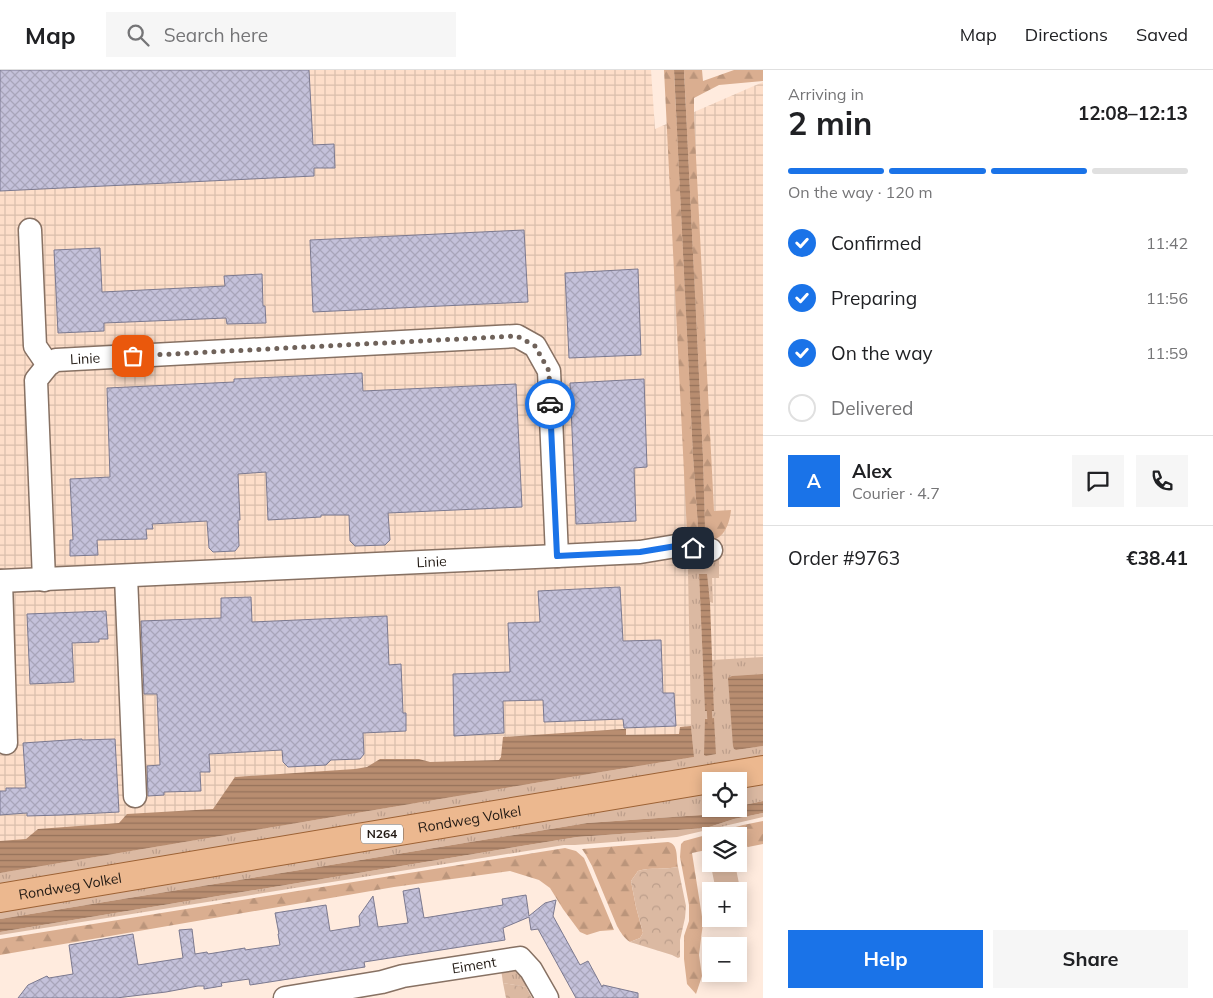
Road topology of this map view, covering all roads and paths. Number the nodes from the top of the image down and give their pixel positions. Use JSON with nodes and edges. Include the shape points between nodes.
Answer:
{"nodes":[{"id":1,"x":30,"y":230,"type":"dead end"},
{"id":2,"x":48,"y":365,"type":"junction"},
{"id":3,"x":711,"y":550,"type":"dead end"},
{"id":4,"x":557,"y":556,"type":"junction"},
{"id":5,"x":126,"y":576,"type":"junction"},
{"id":6,"x":44,"y":580,"type":"junction"},
{"id":7,"x":0,"y":581,"type":"edge"},
{"id":8,"x":6,"y":743,"type":"dead end"},
{"id":9,"x":763,"y":770,"type":"edge"},
{"id":10,"x":135,"y":796,"type":"dead end"},
{"id":11,"x":0,"y":898,"type":"edge"},
{"id":12,"x":382,"y":990,"type":"edge"},
{"id":13,"x":285,"y":998,"type":"edge"},
{"id":14,"x":547,"y":998,"type":"edge"}],
"edges":[{"from":1,"to":2,"type":"street","via":[[35,346]]},
{"from":2,"to":4,"type":"street","name":"Linie","via":[[56,360],[517,336],[535,346],[549,371]]},
{"from":2,"to":6,"type":"street","via":[[36,380]]},
{"from":3,"to":4,"type":"street","name":"Linie","via":[[676,546],[640,552]]},
{"from":4,"to":5,"type":"street","name":"Linie"},
{"from":5,"to":6,"type":"street","name":"Linie"},
{"from":5,"to":10,"type":"street"},
{"from":6,"to":7,"type":"street","name":"Linie"},
{"from":7,"to":8,"type":"street","name":"Linie"},
{"from":9,"to":11,"type":"main road","name":"Rondweg Volkel","number":"N264"},
{"from":12,"to":13,"type":"street","name":"Eiment"},
{"from":12,"to":14,"type":"street","name":"Eiment","via":[[403,976],[520,958]]}]}
